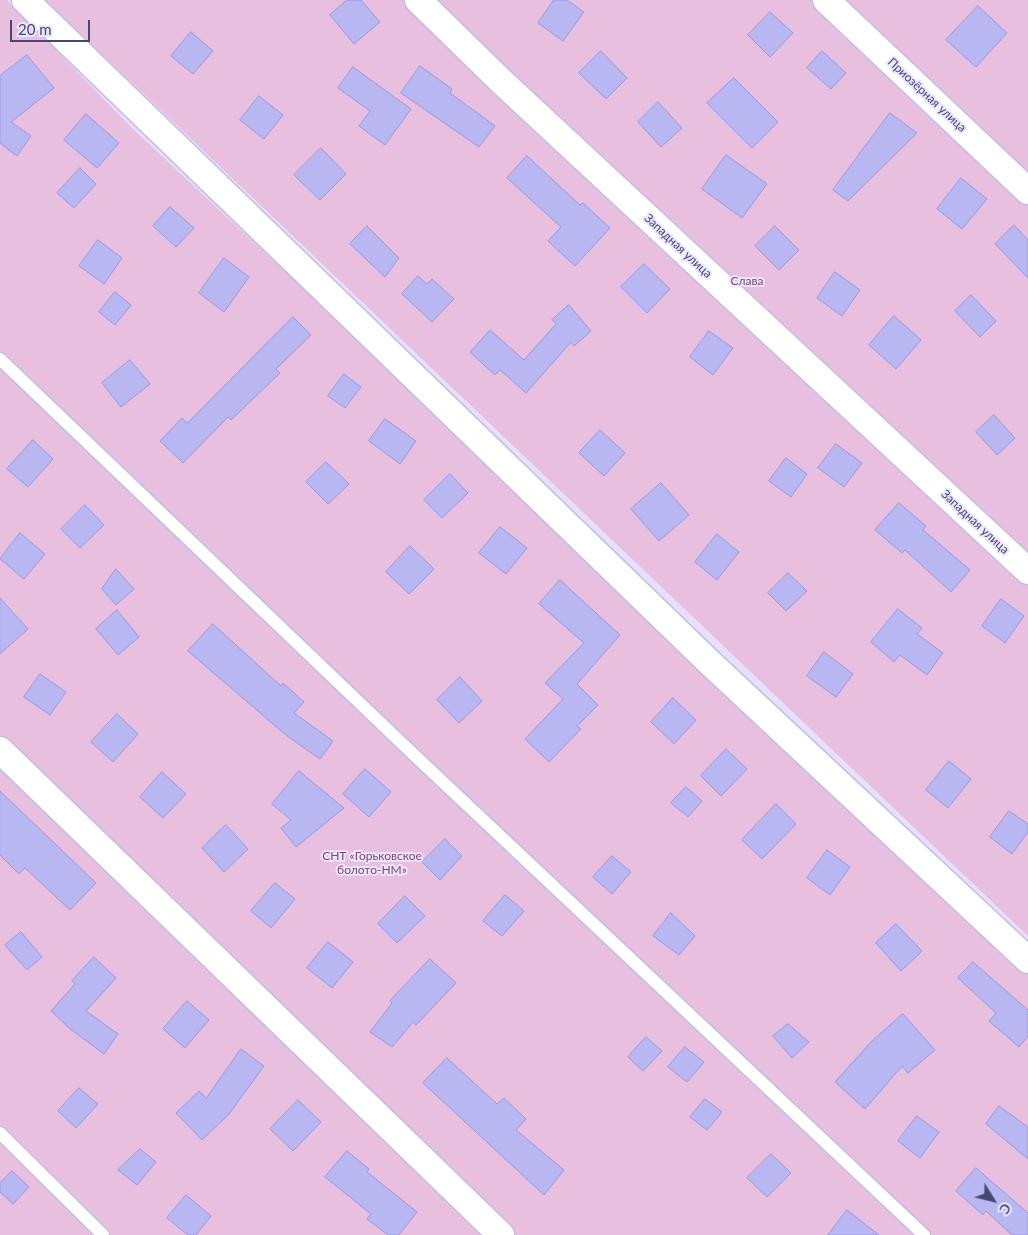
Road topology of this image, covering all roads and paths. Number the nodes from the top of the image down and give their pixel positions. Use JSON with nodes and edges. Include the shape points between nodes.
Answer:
{"nodes":[{"id":1,"x":25,"y":0,"type":"edge"},
{"id":2,"x":418,"y":0,"type":"edge"},
{"id":3,"x":826,"y":0,"type":"edge"},
{"id":4,"x":1028,"y":191,"type":"edge"},
{"id":5,"x":0,"y":359,"type":"edge"},
{"id":6,"x":1028,"y":571,"type":"edge"},
{"id":7,"x":0,"y":750,"type":"edge"},
{"id":8,"x":1028,"y":960,"type":"edge"},
{"id":9,"x":0,"y":1133,"type":"edge"},
{"id":10,"x":103,"y":1235,"type":"edge"},
{"id":11,"x":501,"y":1235,"type":"edge"},
{"id":12,"x":924,"y":1235,"type":"edge"}],
"edges":[{"from":1,"to":8,"type":"street","via":[[708,661]]},
{"from":2,"to":6,"type":"street","name":"Западная улица"},
{"from":3,"to":4,"type":"street","name":"Приозёрная улица"},
{"from":5,"to":12,"type":"lane","via":[[418,759]]},
{"from":7,"to":11,"type":"street"},
{"from":9,"to":10,"type":"lane"}]}
